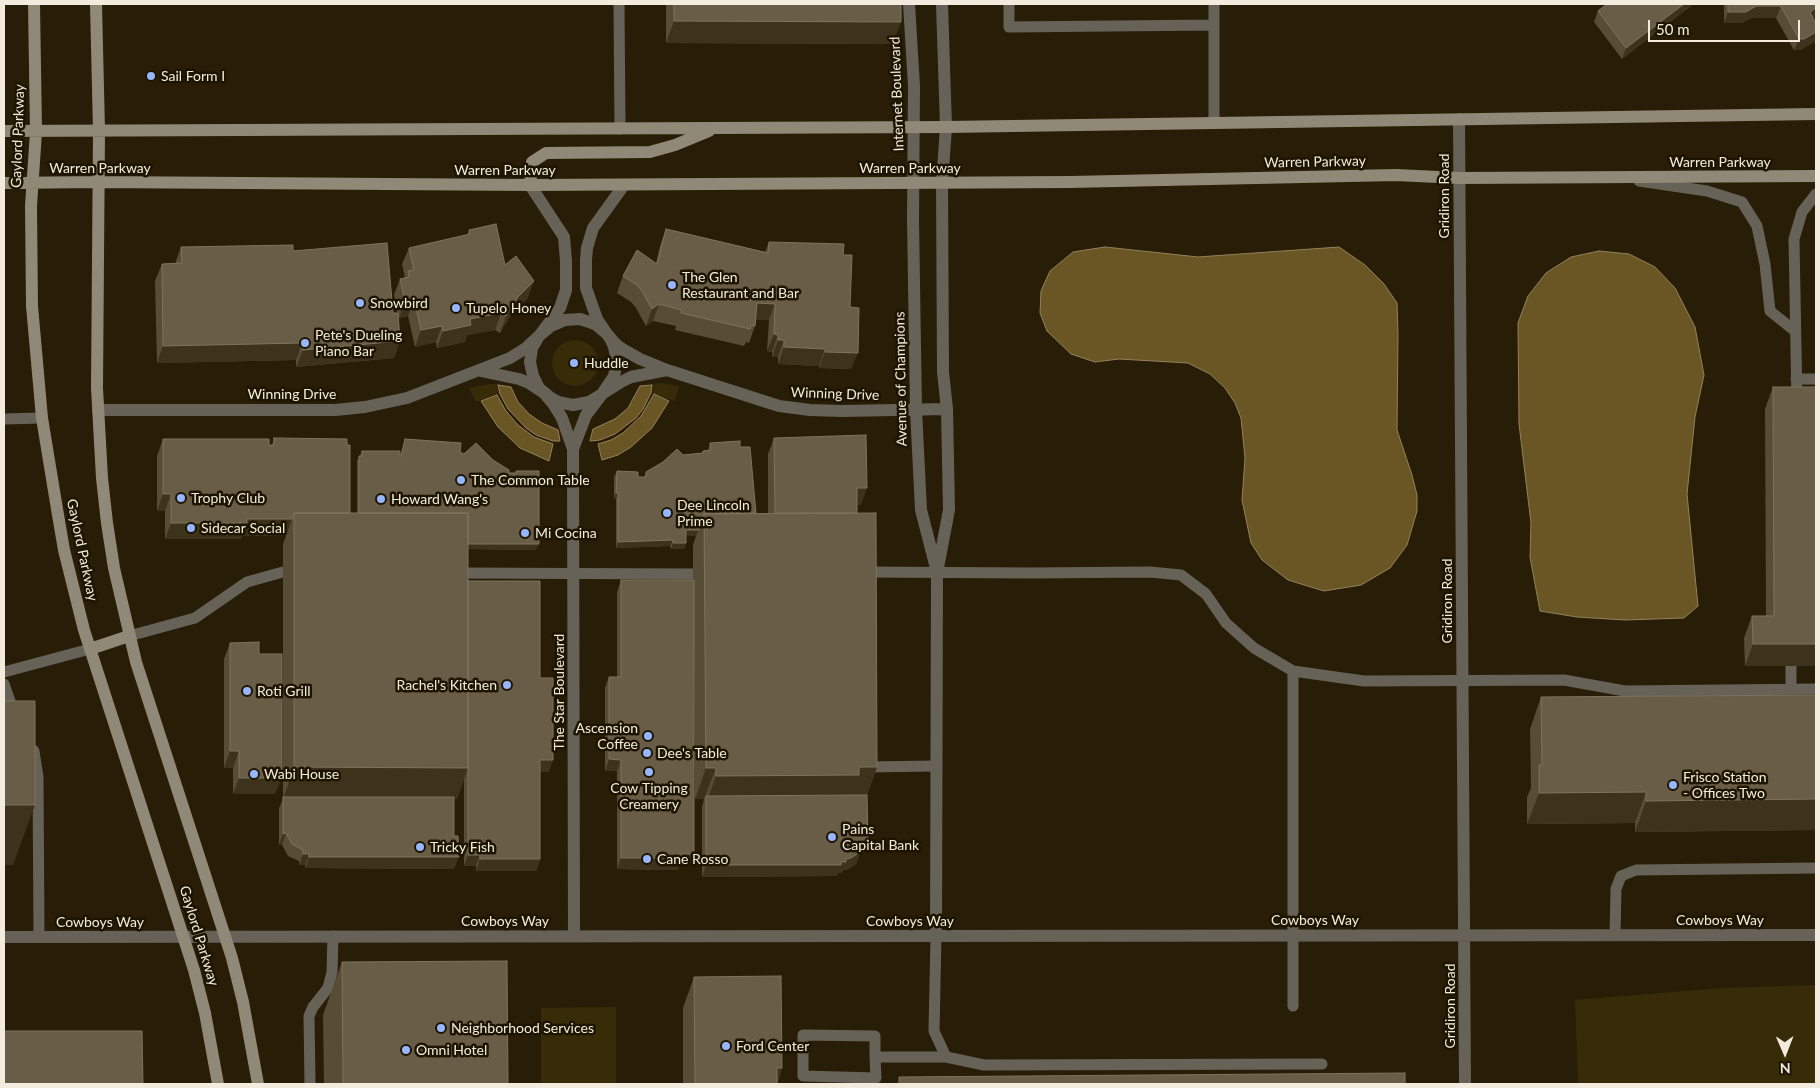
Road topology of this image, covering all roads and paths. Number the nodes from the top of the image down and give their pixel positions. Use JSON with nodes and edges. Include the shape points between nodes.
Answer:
{"nodes":[{"id":1,"x":34,"y":4,"type":"edge"},
{"id":2,"x":96,"y":4,"type":"edge"},
{"id":3,"x":619,"y":4,"type":"edge"},
{"id":4,"x":908,"y":4,"type":"edge"},
{"id":5,"x":942,"y":4,"type":"edge"},
{"id":6,"x":1009,"y":4,"type":"edge"},
{"id":7,"x":1214,"y":4,"type":"edge"},
{"id":8,"x":1214,"y":25,"type":"junction"},
{"id":9,"x":1816,"y":114,"type":"edge"},
{"id":10,"x":1459,"y":118,"type":"junction"},
{"id":11,"x":1214,"y":123,"type":"junction"},
{"id":12,"x":914,"y":127,"type":"junction"},
{"id":13,"x":946,"y":127,"type":"junction"},
{"id":14,"x":716,"y":128,"type":"junction"},
{"id":15,"x":620,"y":129,"type":"junction"},
{"id":16,"x":4,"y":131,"type":"edge"},
{"id":17,"x":99,"y":131,"type":"junction"},
{"id":18,"x":36,"y":132,"type":"junction"},
{"id":19,"x":1816,"y":176,"type":"edge"},
{"id":20,"x":1459,"y":178,"type":"junction"},
{"id":21,"x":1617,"y":178,"type":"junction"},
{"id":22,"x":97,"y":182,"type":"junction"},
{"id":23,"x":4,"y":183,"type":"edge"},
{"id":24,"x":32,"y":183,"type":"junction"},
{"id":25,"x":914,"y":183,"type":"junction"},
{"id":26,"x":942,"y":183,"type":"junction"},
{"id":27,"x":530,"y":185,"type":"junction"},
{"id":28,"x":624,"y":185,"type":"junction"},
{"id":29,"x":1816,"y":194,"type":"edge"},
{"id":30,"x":566,"y":276,"type":"junction"},
{"id":31,"x":586,"y":278,"type":"junction"},
{"id":32,"x":1795,"y":331,"type":"junction"},
{"id":33,"x":607,"y":334,"type":"junction"},
{"id":34,"x":539,"y":336,"type":"junction"},
{"id":35,"x":480,"y":370,"type":"junction"},
{"id":36,"x":666,"y":370,"type":"junction"},
{"id":37,"x":1796,"y":379,"type":"junction"},
{"id":38,"x":1816,"y":379,"type":"edge"},
{"id":39,"x":544,"y":394,"type":"junction"},
{"id":40,"x":602,"y":394,"type":"junction"},
{"id":41,"x":947,"y":409,"type":"junction"},
{"id":42,"x":98,"y":410,"type":"junction"},
{"id":43,"x":916,"y":410,"type":"junction"},
{"id":44,"x":1797,"y":410,"type":"edge"},
{"id":45,"x":42,"y":418,"type":"junction"},
{"id":46,"x":4,"y":419,"type":"edge"},
{"id":47,"x":574,"y":448,"type":"junction"},
{"id":48,"x":283,"y":572,"type":"dead end"},
{"id":49,"x":864,"y":572,"type":"edge"},
{"id":50,"x":457,"y":573,"type":"edge"},
{"id":51,"x":574,"y":573,"type":"junction"},
{"id":52,"x":937,"y":573,"type":"junction"},
{"id":53,"x":693,"y":574,"type":"dead end"},
{"id":54,"x":129,"y":636,"type":"junction"},
{"id":55,"x":90,"y":649,"type":"junction"},
{"id":56,"x":1792,"y":666,"type":"dead end"},
{"id":57,"x":1293,"y":671,"type":"junction"},
{"id":58,"x":4,"y":672,"type":"edge"},
{"id":59,"x":1462,"y":680,"type":"junction"},
{"id":60,"x":4,"y":684,"type":"edge"},
{"id":61,"x":1791,"y":689,"type":"junction"},
{"id":62,"x":1816,"y":689,"type":"edge"},
{"id":63,"x":866,"y":766,"type":"edge"},
{"id":64,"x":937,"y":766,"type":"junction"},
{"id":65,"x":1816,"y":868,"type":"edge"},
{"id":66,"x":1816,"y":934,"type":"edge"},
{"id":67,"x":1293,"y":935,"type":"junction"},
{"id":68,"x":1464,"y":935,"type":"junction"},
{"id":69,"x":1615,"y":935,"type":"junction"},
{"id":70,"x":333,"y":936,"type":"junction"},
{"id":71,"x":574,"y":936,"type":"junction"},
{"id":72,"x":936,"y":936,"type":"junction"},
{"id":73,"x":4,"y":937,"type":"edge"},
{"id":74,"x":39,"y":937,"type":"junction"},
{"id":75,"x":184,"y":937,"type":"junction"},
{"id":76,"x":225,"y":937,"type":"junction"},
{"id":77,"x":1293,"y":1006,"type":"dead end"},
{"id":78,"x":875,"y":1057,"type":"junction"},
{"id":79,"x":946,"y":1057,"type":"junction"},
{"id":80,"x":1322,"y":1064,"type":"dead end"},
{"id":81,"x":218,"y":1084,"type":"edge"},
{"id":82,"x":258,"y":1084,"type":"edge"},
{"id":83,"x":310,"y":1084,"type":"edge"},
{"id":84,"x":1465,"y":1084,"type":"edge"}],
"edges":[{"from":1,"to":18,"type":"main road","name":"Gaylord Parkway"},
{"from":2,"to":17,"type":"main road","name":"Gaylord Parkway"},
{"from":3,"to":15,"type":"lane"},
{"from":4,"to":12,"type":"street","name":"Internet Boulevard"},
{"from":5,"to":13,"type":"street"},
{"from":6,"to":8,"type":"lane","via":[[1009,27]]},
{"from":7,"to":8,"type":"lane"},
{"from":8,"to":11,"type":"lane"},
{"from":9,"to":10,"type":"main road"},
{"from":10,"to":11,"type":"main road"},
{"from":10,"to":20,"type":"street","name":"Gridiron Road"},
{"from":11,"to":13,"type":"main road"},
{"from":12,"to":13,"type":"main road"},
{"from":12,"to":14,"type":"main road"},
{"from":12,"to":25,"type":"street","name":"Internet Boulevard"},
{"from":13,"to":26,"type":"street"},
{"from":14,"to":15,"type":"main road"},
{"from":14,"to":27,"type":"main road","via":[[650,152],[546,153],[532,162]]},
{"from":15,"to":17,"type":"main road"},
{"from":16,"to":18,"type":"main road"},
{"from":17,"to":18,"type":"main road"},
{"from":17,"to":22,"type":"main road","name":"Gaylord Parkway"},
{"from":18,"to":24,"type":"main road","name":"Gaylord Parkway"},
{"from":19,"to":21,"type":"main road","name":"Warren Parkway"},
{"from":20,"to":21,"type":"main road","name":"Warren Parkway"},
{"from":20,"to":26,"type":"main road","name":"Warren Parkway","via":[[1396,175]]},
{"from":20,"to":59,"type":"street","name":"Gridiron Road"},
{"from":21,"to":32,"type":"lane","via":[[1707,192],[1742,202],[1757,226],[1770,311]]},
{"from":22,"to":24,"type":"main road","name":"Warren Parkway"},
{"from":22,"to":27,"type":"main road","name":"Warren Parkway"},
{"from":22,"to":42,"type":"main road","name":"Gaylord Parkway"},
{"from":23,"to":24,"type":"main road","name":"Warren Parkway"},
{"from":24,"to":45,"type":"main road","name":"Gaylord Parkway","via":[[32,306]]},
{"from":25,"to":26,"type":"main road","name":"Warren Parkway"},
{"from":25,"to":28,"type":"main road","name":"Warren Parkway"},
{"from":25,"to":43,"type":"street","name":"Avenue of Champions"},
{"from":26,"to":41,"type":"street","name":"Avenue of Champions","via":[[943,372]]},
{"from":27,"to":28,"type":"main road","name":"Warren Parkway"},
{"from":27,"to":30,"type":"street","via":[[564,237]]},
{"from":28,"to":31,"type":"street","via":[[593,228],[587,248]]},
{"from":29,"to":32,"type":"lane","via":[[1802,212],[1794,240]]},
{"from":30,"to":31,"type":"street"},
{"from":30,"to":34,"type":"street","via":[[566,290],[560,308]]},
{"from":31,"to":33,"type":"street","via":[[589,300]]},
{"from":32,"to":37,"type":"lane"},
{"from":33,"to":34,"type":"street","via":[[588,321],[572,319],[557,322]]},
{"from":33,"to":36,"type":"street","name":"Winning Drive","via":[[630,354]]},
{"from":33,"to":40,"type":"street","via":[[617,361],[614,376]]},
{"from":34,"to":35,"type":"street","name":"Winning Drive","via":[[517,355]]},
{"from":34,"to":39,"type":"street","via":[[531,355],[531,369]]},
{"from":35,"to":39,"type":"street","via":[[519,379]]},
{"from":35,"to":42,"type":"street","name":"Winning Drive","via":[[407,398],[365,408]]},
{"from":36,"to":40,"type":"street","name":"Winning Drive","via":[[631,377]]},
{"from":36,"to":43,"type":"street","name":"Winning Drive","via":[[779,406],[834,411]]},
{"from":37,"to":38,"type":"lane"},
{"from":37,"to":44,"type":"lane"},
{"from":39,"to":40,"type":"street","via":[[558,402],[573,405],[589,402]]},
{"from":39,"to":47,"type":"street","name":"The Star Boulevard","via":[[562,418]]},
{"from":40,"to":47,"type":"street","name":"The Star Boulevard","via":[[586,415]]},
{"from":41,"to":43,"type":"street","name":"Winning Drive"},
{"from":41,"to":52,"type":"street","name":"Avenue of Champions","via":[[949,510]]},
{"from":42,"to":54,"type":"main road","name":"Gaylord Parkway","via":[[107,523]]},
{"from":43,"to":52,"type":"street","name":"Avenue of Champions","via":[[921,510]]},
{"from":45,"to":46,"type":"lane"},
{"from":45,"to":55,"type":"main road","name":"Gaylord Parkway","via":[[64,550]]},
{"from":47,"to":51,"type":"street","name":"The Star Boulevard"},
{"from":48,"to":54,"type":"lane","via":[[247,582],[195,618]]},
{"from":49,"to":52,"type":"lane"},
{"from":50,"to":51,"type":"lane"},
{"from":51,"to":53,"type":"lane"},
{"from":51,"to":71,"type":"street","name":"The Star Boulevard"},
{"from":52,"to":57,"type":"lane","via":[[1150,572],[1181,575],[1206,594],[1226,623],[1247,641]]},
{"from":52,"to":64,"type":"street","name":"Avenue of Champions"},
{"from":54,"to":55,"type":"main road"},
{"from":54,"to":76,"type":"main road","name":"Gaylord Parkway"},
{"from":55,"to":58,"type":"lane"},
{"from":55,"to":75,"type":"main road","name":"Gaylord Parkway"},
{"from":56,"to":61,"type":"lane"},
{"from":57,"to":59,"type":"lane","via":[[1364,681]]},
{"from":57,"to":67,"type":"lane"},
{"from":59,"to":61,"type":"lane","via":[[1564,680],[1625,691]]},
{"from":59,"to":68,"type":"street","name":"Gridiron Road"},
{"from":60,"to":74,"type":"lane","via":[[24,742],[34,750],[38,777]]},
{"from":61,"to":62,"type":"lane"},
{"from":63,"to":64,"type":"lane"},
{"from":64,"to":72,"type":"street","name":"Avenue of Champions"},
{"from":65,"to":69,"type":"lane","via":[[1636,870],[1621,876],[1616,889]]},
{"from":66,"to":69,"type":"street","name":"Cowboys Way"},
{"from":67,"to":68,"type":"street","name":"Cowboys Way"},
{"from":67,"to":72,"type":"street","name":"Cowboys Way"},
{"from":67,"to":77,"type":"lane"},
{"from":68,"to":69,"type":"street","name":"Cowboys Way"},
{"from":68,"to":84,"type":"street","name":"Gridiron Road"},
{"from":70,"to":71,"type":"street","name":"Cowboys Way"},
{"from":70,"to":76,"type":"street","name":"Cowboys Way"},
{"from":70,"to":83,"type":"lane","via":[[328,988],[309,1016]]},
{"from":71,"to":72,"type":"street","name":"Cowboys Way"},
{"from":72,"to":79,"type":"lane","via":[[934,1031]]},
{"from":73,"to":74,"type":"street","name":"Cowboys Way"},
{"from":74,"to":75,"type":"street","name":"Cowboys Way"},
{"from":75,"to":76,"type":"street","name":"Cowboys Way"},
{"from":75,"to":81,"type":"main road","name":"Gaylord Parkway","via":[[205,1013]]},
{"from":76,"to":82,"type":"main road","name":"Gaylord Parkway","via":[[243,1002]]},
{"from":78,"to":78,"type":"lane","via":[[876,1078],[803,1076],[803,1035],[875,1036]]},
{"from":78,"to":79,"type":"lane"},
{"from":79,"to":80,"type":"lane","via":[[984,1065]]}]}
